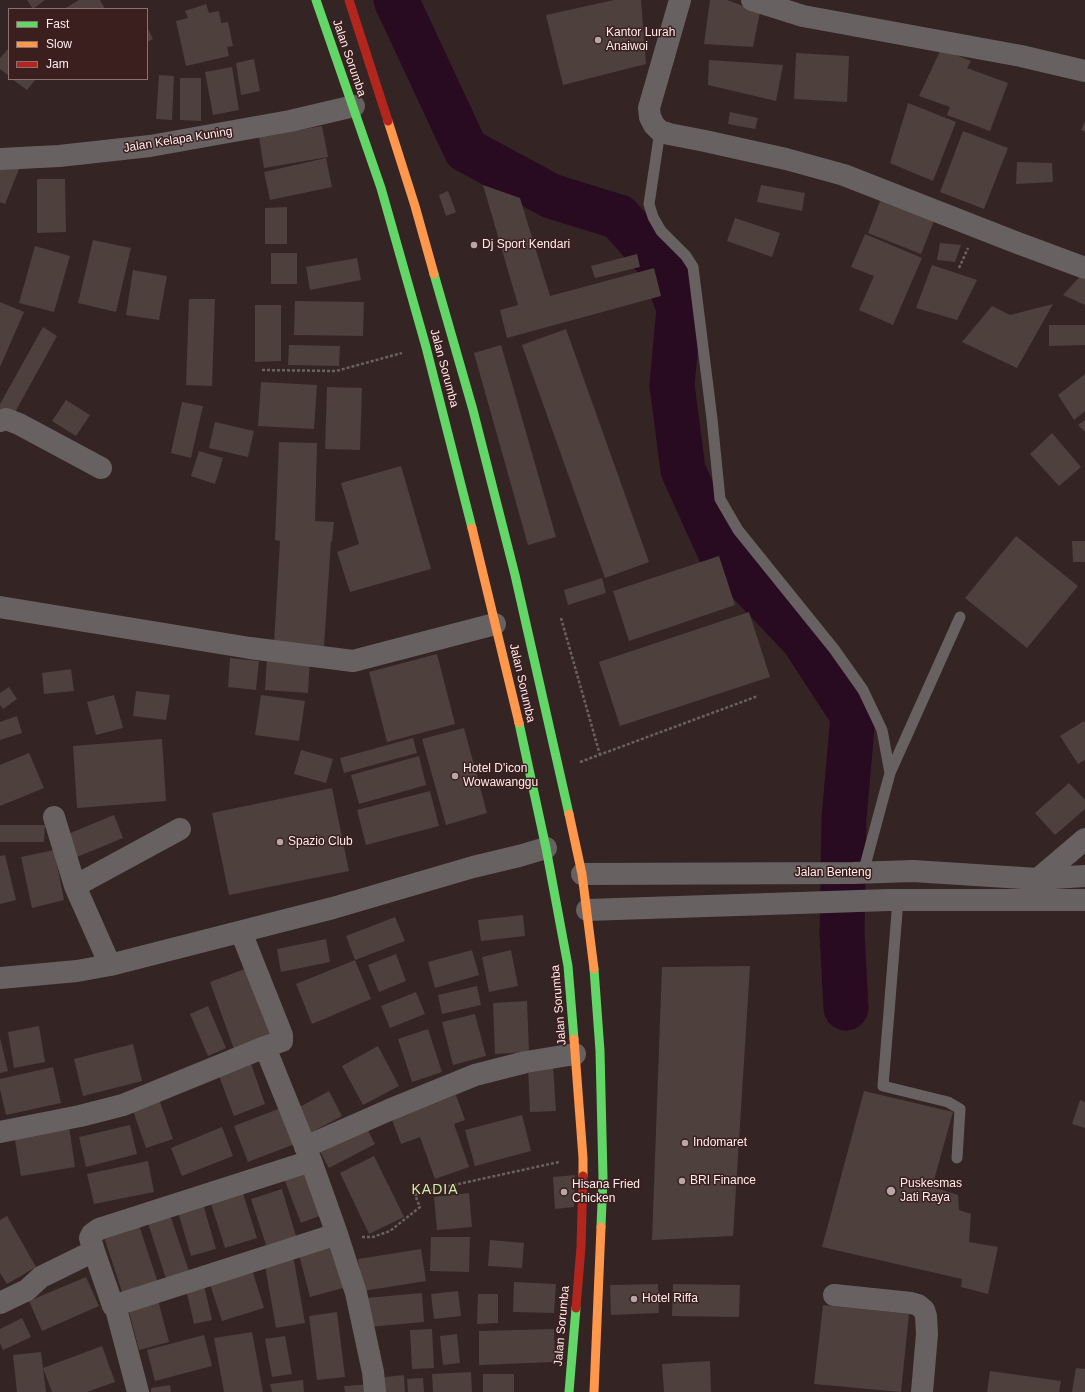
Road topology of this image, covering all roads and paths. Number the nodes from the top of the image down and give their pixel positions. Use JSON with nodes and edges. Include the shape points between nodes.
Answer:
{"nodes":[{"id":1,"x":316,"y":0,"type":"edge"},
{"id":2,"x":349,"y":0,"type":"edge"},
{"id":3,"x":680,"y":0,"type":"edge"},
{"id":4,"x":752,"y":0,"type":"edge"},
{"id":5,"x":1085,"y":71,"type":"edge"},
{"id":6,"x":354,"y":106,"type":"junction"},
{"id":7,"x":660,"y":131,"type":"junction"},
{"id":8,"x":0,"y":158,"type":"edge"},
{"id":9,"x":1085,"y":268,"type":"edge"},
{"id":10,"x":426,"y":347,"type":"junction"},
{"id":11,"x":262,"y":370,"type":"dead end"},
{"id":12,"x":0,"y":421,"type":"edge"},
{"id":13,"x":101,"y":468,"type":"dead end"},
{"id":14,"x":0,"y":608,"type":"edge"},
{"id":15,"x":561,"y":618,"type":"dead end"},
{"id":16,"x":960,"y":618,"type":"dead end"},
{"id":17,"x":495,"y":624,"type":"junction"},
{"id":18,"x":758,"y":696,"type":"dead end"},
{"id":19,"x":600,"y":755,"type":"junction"},
{"id":20,"x":559,"y":770,"type":"junction"},
{"id":21,"x":890,"y":773,"type":"junction"},
{"id":22,"x":54,"y":818,"type":"dead end"},
{"id":23,"x":180,"y":829,"type":"dead end"},
{"id":24,"x":1085,"y":839,"type":"edge"},
{"id":25,"x":561,"y":866,"type":"junction"},
{"id":26,"x":858,"y":873,"type":"junction"},
{"id":27,"x":1085,"y":876,"type":"edge"},
{"id":28,"x":1038,"y":878,"type":"junction"},
{"id":29,"x":75,"y":886,"type":"junction"},
{"id":30,"x":898,"y":900,"type":"junction"},
{"id":31,"x":1085,"y":900,"type":"edge"},
{"id":32,"x":582,"y":904,"type":"junction"},
{"id":33,"x":240,"y":932,"type":"junction"},
{"id":34,"x":110,"y":965,"type":"junction"},
{"id":35,"x":0,"y":978,"type":"edge"},
{"id":36,"x":265,"y":1047,"type":"junction"},
{"id":37,"x":575,"y":1054,"type":"junction"},
{"id":38,"x":0,"y":1132,"type":"edge"},
{"id":39,"x":308,"y":1154,"type":"junction"},
{"id":40,"x":583,"y":1158,"type":"junction"},
{"id":41,"x":957,"y":1158,"type":"dead end"},
{"id":42,"x":338,"y":1237,"type":"junction"},
{"id":43,"x":94,"y":1251,"type":"junction"},
{"id":44,"x":834,"y":1295,"type":"dead end"},
{"id":45,"x":0,"y":1304,"type":"edge"},
{"id":46,"x":115,"y":1305,"type":"junction"},
{"id":47,"x":138,"y":1392,"type":"edge"},
{"id":48,"x":375,"y":1392,"type":"edge"},
{"id":49,"x":569,"y":1392,"type":"edge"},
{"id":50,"x":594,"y":1392,"type":"edge"},
{"id":51,"x":922,"y":1392,"type":"edge"}],
"edges":[{"from":1,"to":6,"type":"street","name":"Jalan Sorumba"},
{"from":2,"to":20,"type":"street","name":"Jalan Sorumba","via":[[415,206],[473,410],[515,575]]},
{"from":3,"to":7,"type":"street","via":[[649,108],[650,117]]},
{"from":4,"to":5,"type":"street","via":[[803,16],[1021,56]]},
{"from":6,"to":8,"type":"street","name":"Jalan Kelapa Kuning","via":[[290,121],[150,146],[58,156]]},
{"from":6,"to":10,"type":"street","name":"Jalan Sorumba","via":[[381,188]]},
{"from":7,"to":9,"type":"street","via":[[786,159],[844,175]]},
{"from":7,"to":21,"type":"lane","via":[[649,204],[662,231],[693,267],[720,499],[738,530],[834,649],[863,690],[882,730]]},
{"from":10,"to":11,"type":"path","via":[[336,371]]},
{"from":10,"to":17,"type":"street","name":"Jalan Sorumba"},
{"from":12,"to":13,"type":"street","via":[[6,419],[19,424]]},
{"from":14,"to":17,"type":"street","via":[[250,648],[353,661]]},
{"from":15,"to":19,"type":"path"},
{"from":16,"to":21,"type":"lane"},
{"from":17,"to":25,"type":"street","name":"Jalan Sorumba","via":[[518,716]]},
{"from":18,"to":19,"type":"path"},
{"from":19,"to":20,"type":"path"},
{"from":20,"to":25,"type":"street","name":"Jalan Sorumba"},
{"from":21,"to":26,"type":"lane"},
{"from":22,"to":29,"type":"street"},
{"from":23,"to":29,"type":"street"},
{"from":24,"to":28,"type":"street"},
{"from":25,"to":26,"type":"street","name":"Jalan Benteng"},
{"from":25,"to":32,"type":"street","name":"Jalan Sorumba"},
{"from":25,"to":33,"type":"street","via":[[519,856]]},
{"from":25,"to":37,"type":"street","name":"Jalan Sorumba"},
{"from":26,"to":28,"type":"street","name":"Jalan Benteng","via":[[913,872]]},
{"from":27,"to":28,"type":"street","name":"Jalan Benteng"},
{"from":29,"to":34,"type":"street"},
{"from":30,"to":31,"type":"street"},
{"from":30,"to":32,"type":"street"},
{"from":30,"to":41,"type":"lane","via":[[883,1086],[948,1102],[960,1108]]},
{"from":32,"to":50,"type":"street","name":"Jalan Sorumba","via":[[592,950],[600,1052],[603,1177]]},
{"from":33,"to":34,"type":"street"},
{"from":33,"to":36,"type":"street","via":[[282,1035],[282,1041]]},
{"from":34,"to":35,"type":"street","via":[[77,971]]},
{"from":36,"to":38,"type":"street","via":[[122,1105]]},
{"from":36,"to":39,"type":"street"},
{"from":37,"to":39,"type":"street","via":[[526,1062],[475,1075],[389,1110]]},
{"from":37,"to":40,"type":"street","name":"Jalan Sorumba"},
{"from":39,"to":42,"type":"street"},
{"from":39,"to":43,"type":"street","via":[[99,1229],[90,1238]]},
{"from":40,"to":42,"type":"path","via":[[415,1195],[420,1207],[390,1231],[373,1237]]},
{"from":40,"to":49,"type":"street","name":"Jalan Sorumba","via":[[581,1247]]},
{"from":42,"to":46,"type":"street"},
{"from":42,"to":48,"type":"street","via":[[356,1293]]},
{"from":43,"to":45,"type":"street","via":[[41,1277],[27,1290]]},
{"from":43,"to":46,"type":"street","via":[[113,1306]]},
{"from":44,"to":51,"type":"street","via":[[912,1304],[924,1310],[927,1334]]},
{"from":46,"to":47,"type":"street"}]}
